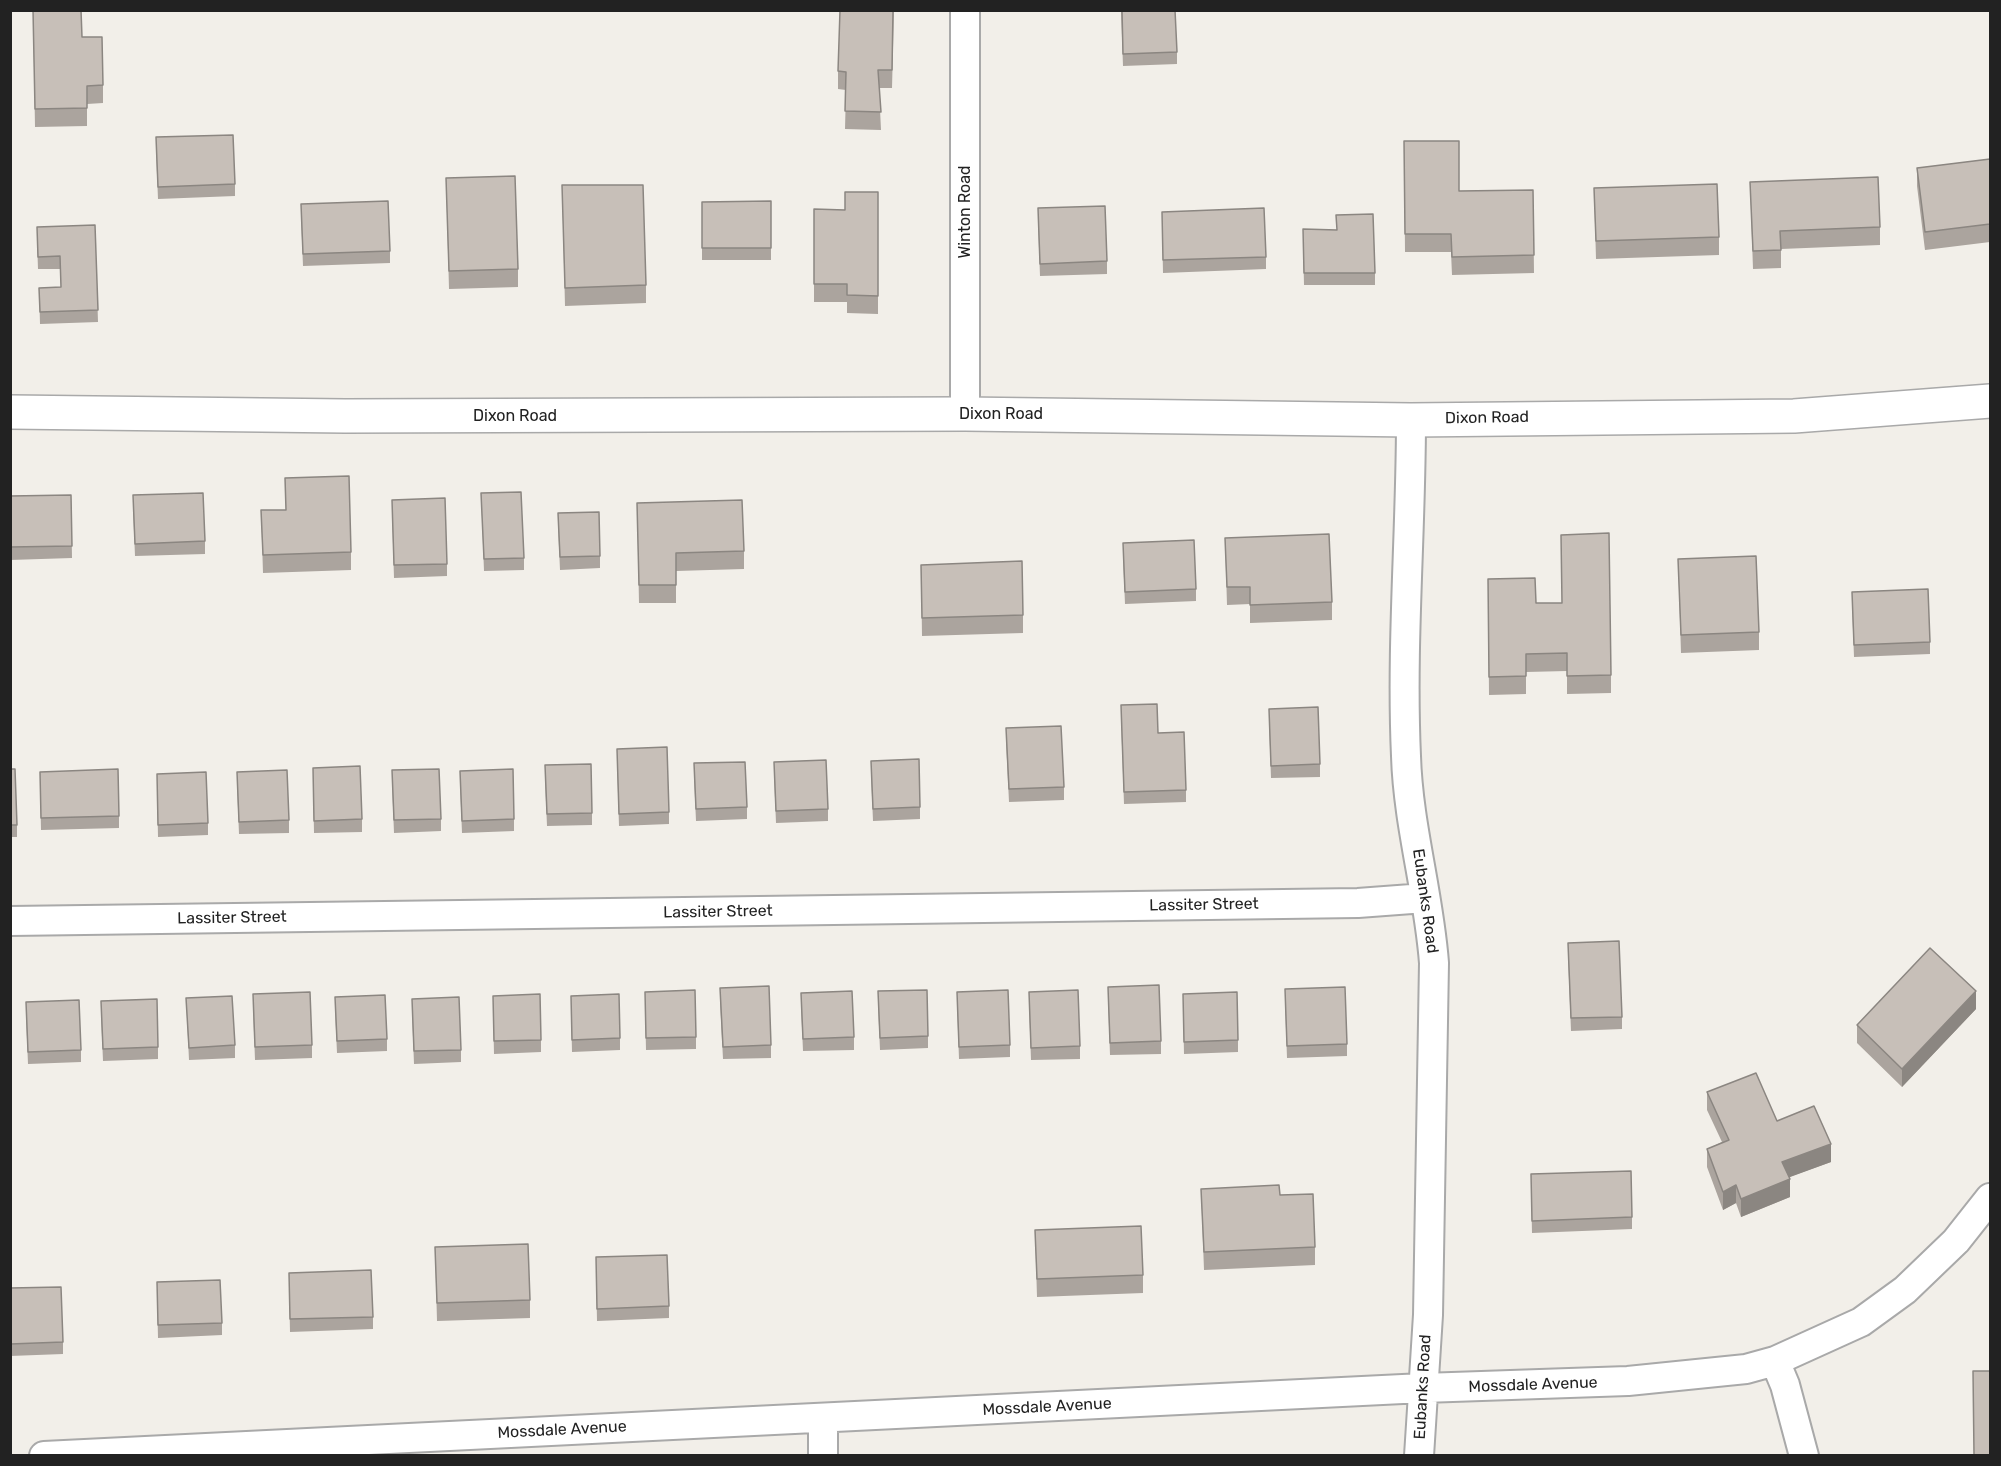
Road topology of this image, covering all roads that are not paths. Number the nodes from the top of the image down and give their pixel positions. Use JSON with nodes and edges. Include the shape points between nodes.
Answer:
{"nodes":[{"id":1,"x":965,"y":10,"type":"edge"},
{"id":2,"x":1990,"y":401,"type":"edge"},
{"id":3,"x":10,"y":412,"type":"edge"},
{"id":4,"x":965,"y":414,"type":"junction"},
{"id":5,"x":1411,"y":420,"type":"junction"},
{"id":6,"x":1425,"y":898,"type":"junction"},
{"id":7,"x":10,"y":921,"type":"edge"},
{"id":8,"x":1990,"y":1198,"type":"edge"},
{"id":9,"x":1775,"y":1361,"type":"junction"},
{"id":10,"x":1422,"y":1389,"type":"junction"},
{"id":11,"x":823,"y":1419,"type":"junction"},
{"id":12,"x":44,"y":1455,"type":"edge"},
{"id":13,"x":823,"y":1455,"type":"edge"},
{"id":14,"x":1419,"y":1455,"type":"edge"},
{"id":15,"x":1804,"y":1455,"type":"edge"}],
"edges":[{"from":1,"to":4,"type":"street","name":"Winton Road"},
{"from":2,"to":5,"type":"street","name":"Dixon Road","via":[[1794,416]]},
{"from":3,"to":4,"type":"street","name":"Dixon Road","via":[[345,416]]},
{"from":4,"to":5,"type":"street","name":"Dixon Road"},
{"from":5,"to":6,"type":"street","name":"Eubanks Road","via":[[1404,694],[1406,759]]},
{"from":6,"to":7,"type":"street","name":"Lassiter Street","via":[[1358,903]]},
{"from":6,"to":10,"type":"street","name":"Eubanks Road","via":[[1434,963],[1428,1315]]},
{"from":8,"to":9,"type":"street","name":"Mossdale Avenue","via":[[1956,1241],[1905,1290],[1861,1322]]},
{"from":9,"to":10,"type":"street","name":"Mossdale Avenue","via":[[1746,1370],[1628,1381]]},
{"from":9,"to":15,"type":"street"},
{"from":10,"to":11,"type":"street","name":"Mossdale Avenue"},
{"from":10,"to":14,"type":"street","name":"Eubanks Road"},
{"from":11,"to":12,"type":"street","name":"Mossdale Avenue"},
{"from":11,"to":13,"type":"street"}]}
